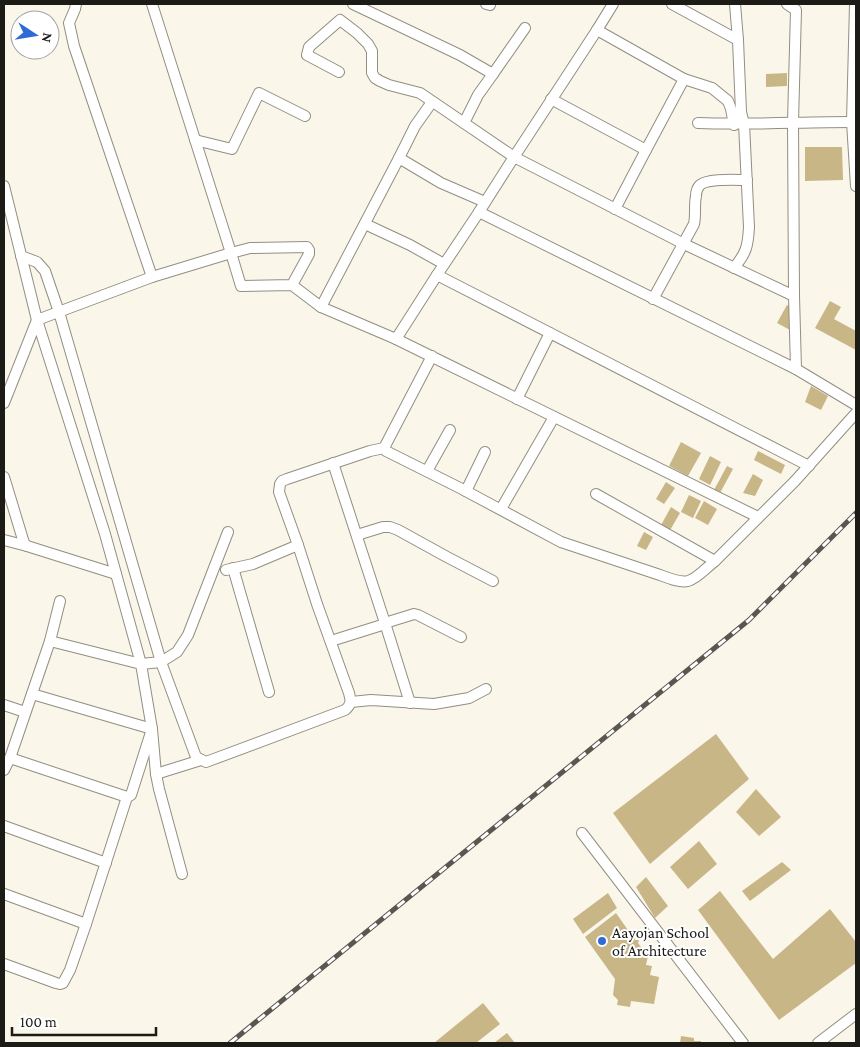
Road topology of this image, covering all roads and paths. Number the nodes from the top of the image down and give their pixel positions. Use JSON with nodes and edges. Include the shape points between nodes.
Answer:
{"nodes":[{"id":1,"x":76,"y":4,"type":"edge"},
{"id":2,"x":152,"y":4,"type":"edge"},
{"id":3,"x":354,"y":4,"type":"edge"},
{"id":4,"x":612,"y":4,"type":"edge"},
{"id":5,"x":672,"y":4,"type":"edge"},
{"id":6,"x":734,"y":4,"type":"edge"},
{"id":7,"x":787,"y":4,"type":"edge"},
{"id":8,"x":855,"y":4,"type":"edge"},
{"id":9,"x":525,"y":28,"type":"dead end"},
{"id":10,"x":597,"y":30,"type":"junction"},
{"id":11,"x":738,"y":40,"type":"junction"},
{"id":12,"x":339,"y":72,"type":"dead end"},
{"id":13,"x":493,"y":74,"type":"junction"},
{"id":14,"x":684,"y":79,"type":"junction"},
{"id":15,"x":551,"y":99,"type":"junction"},
{"id":16,"x":432,"y":102,"type":"junction"},
{"id":17,"x":305,"y":116,"type":"dead end"},
{"id":18,"x":793,"y":122,"type":"junction"},
{"id":19,"x":852,"y":122,"type":"junction"},
{"id":20,"x":464,"y":123,"type":"junction"},
{"id":21,"x":698,"y":123,"type":"dead end"},
{"id":22,"x":739,"y":124,"type":"junction"},
{"id":23,"x":195,"y":140,"type":"junction"},
{"id":24,"x":646,"y":150,"type":"junction"},
{"id":25,"x":514,"y":157,"type":"junction"},
{"id":26,"x":399,"y":158,"type":"junction"},
{"id":27,"x":747,"y":180,"type":"junction"},
{"id":28,"x":4,"y":186,"type":"edge"},
{"id":29,"x":856,"y":186,"type":"edge"},
{"id":30,"x":485,"y":202,"type":"junction"},
{"id":31,"x":615,"y":209,"type":"junction"},
{"id":32,"x":479,"y":212,"type":"junction"},
{"id":33,"x":8,"y":218,"type":"edge"},
{"id":34,"x":365,"y":224,"type":"junction"},
{"id":35,"x":684,"y":244,"type":"junction"},
{"id":36,"x":231,"y":252,"type":"junction"},
{"id":37,"x":21,"y":256,"type":"junction"},
{"id":38,"x":444,"y":264,"type":"junction"},
{"id":39,"x":734,"y":268,"type":"junction"},
{"id":40,"x":437,"y":275,"type":"junction"},
{"id":41,"x":152,"y":277,"type":"junction"},
{"id":42,"x":292,"y":285,"type":"junction"},
{"id":43,"x":794,"y":296,"type":"junction"},
{"id":44,"x":653,"y":299,"type":"junction"},
{"id":45,"x":322,"y":306,"type":"junction"},
{"id":46,"x":59,"y":312,"type":"junction"},
{"id":47,"x":37,"y":320,"type":"junction"},
{"id":48,"x":550,"y":333,"type":"junction"},
{"id":49,"x":396,"y":339,"type":"junction"},
{"id":50,"x":432,"y":356,"type":"junction"},
{"id":51,"x":796,"y":370,"type":"junction"},
{"id":52,"x":517,"y":399,"type":"junction"},
{"id":53,"x":4,"y":403,"type":"edge"},
{"id":54,"x":856,"y":405,"type":"edge"},
{"id":55,"x":856,"y":413,"type":"edge"},
{"id":56,"x":554,"y":417,"type":"junction"},
{"id":57,"x":450,"y":430,"type":"dead end"},
{"id":58,"x":384,"y":448,"type":"junction"},
{"id":59,"x":485,"y":452,"type":"dead end"},
{"id":60,"x":333,"y":463,"type":"junction"},
{"id":61,"x":809,"y":466,"type":"junction"},
{"id":62,"x":427,"y":471,"type":"junction"},
{"id":63,"x":4,"y":477,"type":"edge"},
{"id":64,"x":466,"y":491,"type":"junction"},
{"id":65,"x":596,"y":494,"type":"dead end"},
{"id":66,"x":501,"y":509,"type":"junction"},
{"id":67,"x":758,"y":518,"type":"junction"},
{"id":68,"x":228,"y":532,"type":"dead end"},
{"id":69,"x":357,"y":535,"type":"junction"},
{"id":70,"x":4,"y":540,"type":"edge"},
{"id":71,"x":298,"y":545,"type":"junction"},
{"id":72,"x":27,"y":546,"type":"junction"},
{"id":73,"x":714,"y":561,"type":"junction"},
{"id":74,"x":116,"y":574,"type":"junction"},
{"id":75,"x":493,"y":581,"type":"dead end"},
{"id":76,"x":60,"y":601,"type":"dead end"},
{"id":77,"x":386,"y":623,"type":"junction"},
{"id":78,"x":461,"y":637,"type":"dead end"},
{"id":79,"x":50,"y":641,"type":"junction"},
{"id":80,"x":331,"y":641,"type":"junction"},
{"id":81,"x":161,"y":662,"type":"junction"},
{"id":82,"x":141,"y":664,"type":"junction"},
{"id":83,"x":486,"y":689,"type":"dead end"},
{"id":84,"x":269,"y":692,"type":"dead end"},
{"id":85,"x":32,"y":694,"type":"junction"},
{"id":86,"x":351,"y":702,"type":"junction"},
{"id":87,"x":410,"y":703,"type":"junction"},
{"id":88,"x":4,"y":705,"type":"edge"},
{"id":89,"x":25,"y":712,"type":"junction"},
{"id":90,"x":152,"y":729,"type":"junction"},
{"id":91,"x":10,"y":758,"type":"junction"},
{"id":92,"x":202,"y":760,"type":"junction"},
{"id":93,"x":4,"y":770,"type":"edge"},
{"id":94,"x":156,"y":774,"type":"junction"},
{"id":95,"x":127,"y":797,"type":"junction"},
{"id":96,"x":4,"y":826,"type":"edge"},
{"id":97,"x":582,"y":833,"type":"dead end"},
{"id":98,"x":106,"y":862,"type":"junction"},
{"id":99,"x":182,"y":874,"type":"dead end"},
{"id":100,"x":4,"y":894,"type":"edge"},
{"id":101,"x":86,"y":924,"type":"junction"},
{"id":102,"x":4,"y":964,"type":"edge"},
{"id":103,"x":856,"y":1014,"type":"edge"},
{"id":104,"x":743,"y":1043,"type":"edge"},
{"id":105,"x":818,"y":1043,"type":"edge"}],
"edges":[{"from":1,"to":41,"type":"street","via":[[69,23],[74,46]]},
{"from":2,"to":23,"type":"street"},
{"from":3,"to":13,"type":"street"},
{"from":4,"to":10,"type":"street"},
{"from":5,"to":11,"type":"street"},
{"from":6,"to":11,"type":"street"},
{"from":7,"to":18,"type":"street","via":[[796,10]]},
{"from":8,"to":19,"type":"street"},
{"from":9,"to":13,"type":"street"},
{"from":10,"to":14,"type":"street"},
{"from":10,"to":15,"type":"street"},
{"from":11,"to":22,"type":"street"},
{"from":12,"to":16,"type":"street","via":[[307,52],[340,20],[368,44],[372,51],[375,78],[420,93]]},
{"from":13,"to":20,"type":"street","via":[[478,94]]},
{"from":14,"to":22,"type":"street","via":[[712,88],[728,101]]},
{"from":14,"to":24,"type":"street"},
{"from":15,"to":24,"type":"street"},
{"from":15,"to":25,"type":"street"},
{"from":16,"to":20,"type":"street"},
{"from":16,"to":26,"type":"street","via":[[414,126]]},
{"from":17,"to":23,"type":"street","via":[[259,93],[232,149]]},
{"from":18,"to":19,"type":"street"},
{"from":18,"to":22,"type":"street"},
{"from":18,"to":43,"type":"street"},
{"from":19,"to":29,"type":"street"},
{"from":20,"to":25,"type":"street"},
{"from":21,"to":22,"type":"street"},
{"from":22,"to":27,"type":"street"},
{"from":23,"to":36,"type":"street"},
{"from":24,"to":31,"type":"street"},
{"from":25,"to":30,"type":"street"},
{"from":25,"to":31,"type":"street"},
{"from":26,"to":30,"type":"street","via":[[442,183]]},
{"from":26,"to":34,"type":"street"},
{"from":27,"to":35,"type":"street","via":[[701,184],[695,199],[696,217]]},
{"from":27,"to":39,"type":"street","via":[[749,242]]},
{"from":28,"to":33,"type":"street"},
{"from":30,"to":32,"type":"street"},
{"from":31,"to":35,"type":"street"},
{"from":32,"to":38,"type":"street"},
{"from":32,"to":44,"type":"street"},
{"from":33,"to":37,"type":"street"},
{"from":34,"to":38,"type":"street"},
{"from":34,"to":45,"type":"street"},
{"from":35,"to":39,"type":"street"},
{"from":35,"to":44,"type":"street"},
{"from":36,"to":41,"type":"street"},
{"from":36,"to":42,"type":"street","via":[[241,286]]},
{"from":36,"to":42,"type":"street","via":[[250,248],[306,247],[309,254]]},
{"from":37,"to":46,"type":"street","via":[[37,262],[45,271]]},
{"from":37,"to":47,"type":"street"},
{"from":38,"to":40,"type":"street"},
{"from":39,"to":43,"type":"street"},
{"from":40,"to":48,"type":"street"},
{"from":40,"to":49,"type":"street"},
{"from":41,"to":46,"type":"street"},
{"from":42,"to":45,"type":"street"},
{"from":43,"to":51,"type":"street"},
{"from":44,"to":51,"type":"street"},
{"from":45,"to":49,"type":"street"},
{"from":46,"to":47,"type":"street"},
{"from":46,"to":81,"type":"street"},
{"from":47,"to":53,"type":"street"},
{"from":47,"to":74,"type":"street"},
{"from":48,"to":52,"type":"street"},
{"from":48,"to":61,"type":"street"},
{"from":49,"to":50,"type":"street"},
{"from":50,"to":52,"type":"street"},
{"from":50,"to":58,"type":"street"},
{"from":51,"to":54,"type":"street"},
{"from":52,"to":56,"type":"street"},
{"from":55,"to":61,"type":"street"},
{"from":56,"to":66,"type":"street"},
{"from":56,"to":67,"type":"street"},
{"from":57,"to":62,"type":"street"},
{"from":58,"to":60,"type":"street"},
{"from":58,"to":62,"type":"street"},
{"from":59,"to":64,"type":"street"},
{"from":60,"to":69,"type":"street"},
{"from":60,"to":71,"type":"street","via":[[280,484],[279,492]]},
{"from":61,"to":67,"type":"street"},
{"from":62,"to":64,"type":"street"},
{"from":63,"to":72,"type":"street"},
{"from":64,"to":66,"type":"street"},
{"from":65,"to":73,"type":"street"},
{"from":66,"to":73,"type":"street","via":[[561,542],[674,579],[686,581],[695,578]]},
{"from":67,"to":73,"type":"street"},
{"from":68,"to":81,"type":"street","via":[[188,635],[177,652]]},
{"from":69,"to":75,"type":"street","via":[[390,527]]},
{"from":69,"to":77,"type":"street"},
{"from":70,"to":72,"type":"street"},
{"from":71,"to":80,"type":"street"},
{"from":71,"to":84,"type":"street","via":[[253,564],[229,569]]},
{"from":72,"to":74,"type":"street"},
{"from":74,"to":82,"type":"street"},
{"from":76,"to":79,"type":"street"},
{"from":77,"to":78,"type":"street","via":[[414,614]]},
{"from":77,"to":80,"type":"street"},
{"from":77,"to":87,"type":"street"},
{"from":79,"to":82,"type":"street"},
{"from":79,"to":85,"type":"street"},
{"from":80,"to":86,"type":"street"},
{"from":81,"to":82,"type":"street"},
{"from":81,"to":92,"type":"street","via":[[196,757]]},
{"from":82,"to":90,"type":"street"},
{"from":83,"to":87,"type":"street","via":[[469,698],[434,704]]},
{"from":85,"to":89,"type":"street"},
{"from":85,"to":90,"type":"street"},
{"from":86,"to":87,"type":"street"},
{"from":86,"to":92,"type":"street","via":[[345,710],[206,762]]},
{"from":88,"to":89,"type":"street"},
{"from":89,"to":91,"type":"street"},
{"from":90,"to":94,"type":"street"},
{"from":90,"to":95,"type":"street","via":[[131,795]]},
{"from":91,"to":93,"type":"street"},
{"from":91,"to":95,"type":"street"},
{"from":92,"to":94,"type":"street"},
{"from":94,"to":99,"type":"street"},
{"from":95,"to":98,"type":"street"},
{"from":96,"to":98,"type":"street"},
{"from":97,"to":104,"type":"street"},
{"from":98,"to":101,"type":"street"},
{"from":100,"to":101,"type":"street"},
{"from":101,"to":102,"type":"street","via":[[63,983]]},
{"from":103,"to":105,"type":"street"}]}
